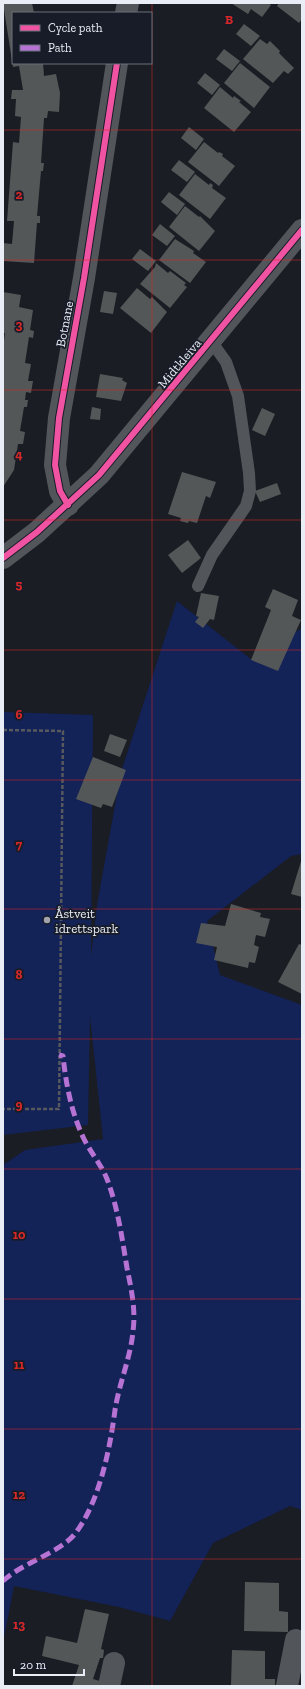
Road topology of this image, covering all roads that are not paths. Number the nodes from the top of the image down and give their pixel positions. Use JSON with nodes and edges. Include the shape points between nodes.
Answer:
{"nodes":[{"id":1,"x":117,"y":64,"type":"edge"},
{"id":2,"x":302,"y":230,"type":"edge"},
{"id":3,"x":211,"y":341,"type":"junction"},
{"id":4,"x":68,"y":505,"type":"junction"},
{"id":5,"x":3,"y":558,"type":"edge"},
{"id":6,"x":198,"y":586,"type":"dead end"},
{"id":7,"x":296,"y":1640,"type":"dead end"},
{"id":8,"x":114,"y":1663,"type":"dead end"},
{"id":9,"x":109,"y":1686,"type":"edge"},
{"id":10,"x":287,"y":1686,"type":"edge"}],
"edges":[{"from":1,"to":4,"type":"street","name":"Botnane","via":[[84,278],[59,418],[55,465],[60,491]]},
{"from":2,"to":3,"type":"street","name":"Midtkleiva"},
{"from":3,"to":4,"type":"street","name":"Midtkleiva","via":[[99,475]]},
{"from":3,"to":6,"type":"lane","via":[[226,362],[238,396],[250,491],[246,506],[212,554]]},
{"from":4,"to":5,"type":"street"},
{"from":7,"to":10,"type":"street"},
{"from":8,"to":9,"type":"street"}]}
